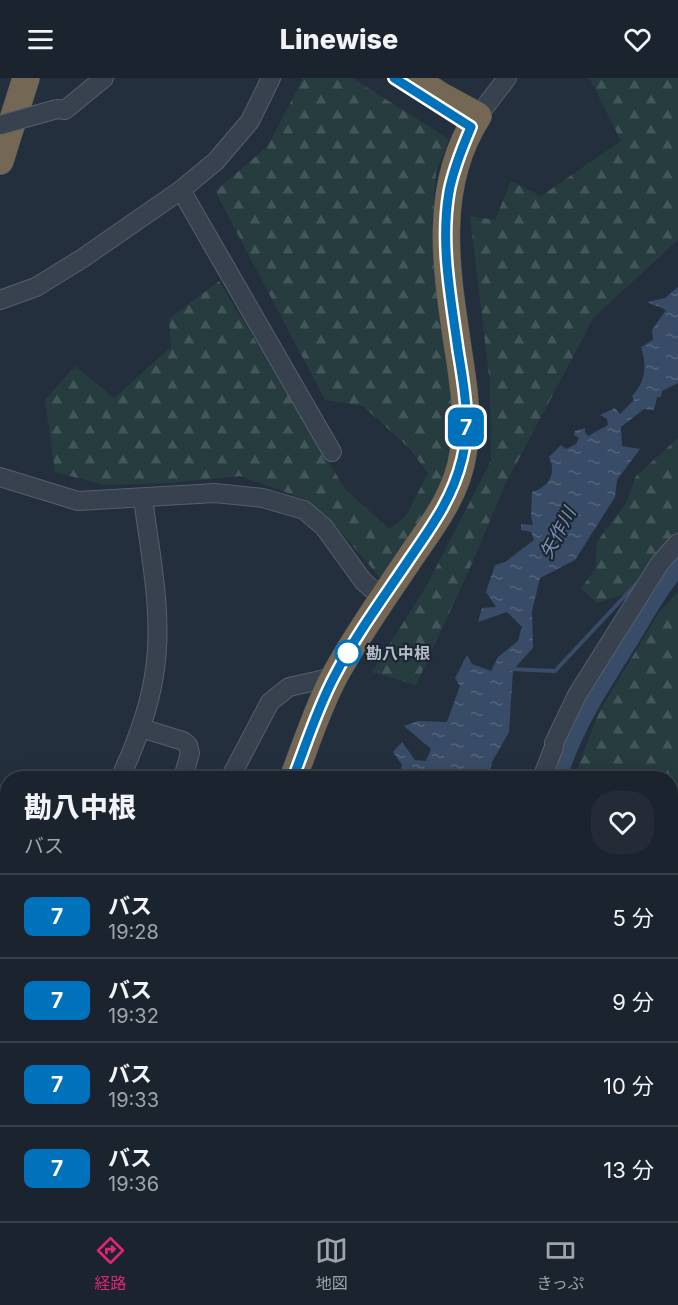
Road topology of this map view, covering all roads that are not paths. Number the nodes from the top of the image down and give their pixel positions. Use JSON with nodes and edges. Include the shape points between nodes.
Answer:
{"nodes":[{"id":1,"x":26,"y":78,"type":"edge"},
{"id":2,"x":104,"y":78,"type":"edge"},
{"id":3,"x":272,"y":78,"type":"edge"},
{"id":4,"x":394,"y":78,"type":"edge"},
{"id":5,"x":414,"y":78,"type":"edge"},
{"id":6,"x":507,"y":78,"type":"edge"},
{"id":7,"x":474,"y":121,"type":"junction"},
{"id":8,"x":0,"y":124,"type":"edge"},
{"id":9,"x":0,"y":161,"type":"edge"},
{"id":10,"x":181,"y":190,"type":"junction"},
{"id":11,"x":0,"y":300,"type":"edge"},
{"id":12,"x":332,"y":452,"type":"dead end"},
{"id":13,"x":0,"y":477,"type":"edge"},
{"id":14,"x":143,"y":498,"type":"junction"},
{"id":15,"x":678,"y":543,"type":"edge"},
{"id":16,"x":383,"y":599,"type":"junction"},
{"id":17,"x":334,"y":677,"type":"junction"},
{"id":18,"x":141,"y":728,"type":"junction"},
{"id":19,"x":123,"y":771,"type":"edge"},
{"id":20,"x":185,"y":771,"type":"edge"},
{"id":21,"x":234,"y":771,"type":"edge"},
{"id":22,"x":296,"y":771,"type":"edge"},
{"id":23,"x":545,"y":771,"type":"edge"}],
"edges":[{"from":1,"to":9,"type":"highway"},
{"from":2,"to":8,"type":"street","bridge":true,"via":[[65,110]]},
{"from":3,"to":10,"type":"street","via":[[250,121],[216,161]]},
{"from":4,"to":7,"type":"highway"},
{"from":5,"to":7,"type":"highway"},
{"from":6,"to":7,"type":"street"},
{"from":7,"to":16,"type":"highway","via":[[449,190],[446,222],[449,285],[465,394],[463,456],[447,502]]},
{"from":10,"to":11,"type":"street","via":[[36,287]]},
{"from":10,"to":12,"type":"street"},
{"from":13,"to":14,"type":"street","via":[[78,501]]},
{"from":14,"to":16,"type":"street","via":[[215,493],[263,498],[304,510],[324,527],[363,581]]},
{"from":14,"to":18,"type":"street","via":[[156,599],[157,644]]},
{"from":15,"to":23,"type":"street","via":[[660,563],[577,695]]},
{"from":16,"to":17,"type":"highway"},
{"from":17,"to":21,"type":"street","via":[[289,687],[270,702]]},
{"from":17,"to":22,"type":"highway"},
{"from":18,"to":19,"type":"street"},
{"from":18,"to":20,"type":"street","via":[[188,745]]}]}
